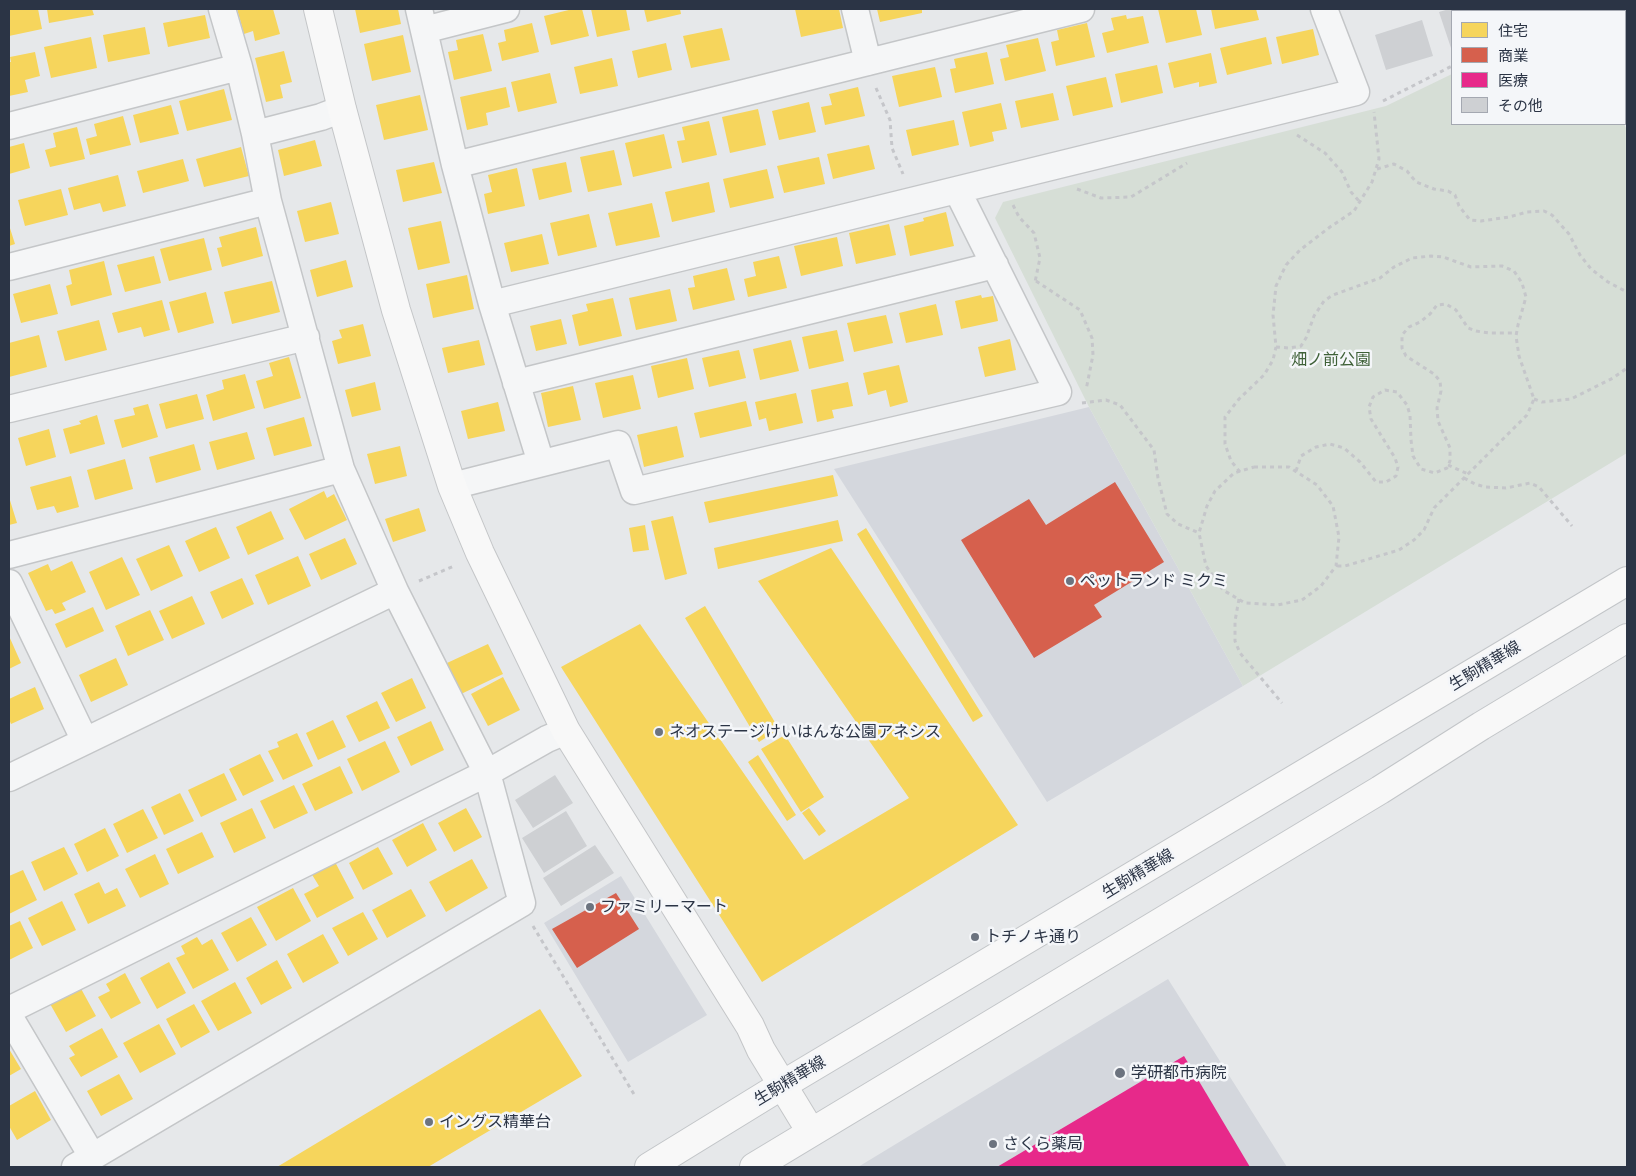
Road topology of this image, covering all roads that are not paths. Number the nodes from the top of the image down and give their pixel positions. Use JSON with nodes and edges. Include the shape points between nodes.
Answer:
{"nodes":[{"id":1,"x":222,"y":9,"type":"edge"},
{"id":2,"x":318,"y":9,"type":"edge"},
{"id":3,"x":506,"y":9,"type":"edge"},
{"id":4,"x":855,"y":9,"type":"edge"},
{"id":5,"x":1081,"y":9,"type":"edge"},
{"id":6,"x":1324,"y":9,"type":"edge"},
{"id":7,"x":422,"y":19,"type":"edge"},
{"id":8,"x":868,"y":62,"type":"junction"},
{"id":9,"x":239,"y":67,"type":"junction"},
{"id":10,"x":342,"y":109,"type":"junction"},
{"id":11,"x":9,"y":126,"type":"edge"},
{"id":12,"x":255,"y":134,"type":"junction"},
{"id":13,"x":455,"y":165,"type":"junction"},
{"id":14,"x":957,"y":190,"type":"junction"},
{"id":15,"x":268,"y":201,"type":"junction"},
{"id":16,"x":995,"y":265,"type":"junction"},
{"id":17,"x":9,"y":267,"type":"edge"},
{"id":18,"x":492,"y":304,"type":"junction"},
{"id":19,"x":306,"y":337,"type":"junction"},
{"id":20,"x":516,"y":383,"type":"junction"},
{"id":21,"x":9,"y":409,"type":"edge"},
{"id":22,"x":541,"y":463,"type":"junction"},
{"id":23,"x":341,"y":469,"type":"junction"},
{"id":24,"x":452,"y":486,"type":"junction"},
{"id":25,"x":9,"y":555,"type":"edge"},
{"id":26,"x":1627,"y":581,"type":"edge"},
{"id":27,"x":9,"y":583,"type":"edge"},
{"id":28,"x":394,"y":591,"type":"junction"},
{"id":29,"x":1627,"y":638,"type":"edge"},
{"id":30,"x":566,"y":731,"type":"junction"},
{"id":31,"x":85,"y":741,"type":"junction"},
{"id":32,"x":486,"y":773,"type":"junction"},
{"id":33,"x":9,"y":778,"type":"edge"},
{"id":34,"x":9,"y":1010,"type":"edge"},
{"id":35,"x":9,"y":1016,"type":"edge"},
{"id":36,"x":784,"y":1084,"type":"junction"},
{"id":37,"x":811,"y":1132,"type":"junction"},
{"id":38,"x":84,"y":1162,"type":"edge"},
{"id":39,"x":649,"y":1167,"type":"edge"},
{"id":40,"x":754,"y":1167,"type":"edge"}],
"edges":[{"from":1,"to":9,"type":"street"},
{"from":2,"to":10,"type":"main road"},
{"from":3,"to":7,"type":"street"},
{"from":4,"to":8,"type":"street"},
{"from":5,"to":8,"type":"street"},
{"from":6,"to":14,"type":"street","via":[[1356,92]]},
{"from":7,"to":13,"type":"street"},
{"from":8,"to":13,"type":"street"},
{"from":9,"to":11,"type":"street"},
{"from":9,"to":12,"type":"street"},
{"from":10,"to":12,"type":"street"},
{"from":10,"to":24,"type":"main road","via":[[396,310]]},
{"from":12,"to":15,"type":"street"},
{"from":13,"to":18,"type":"street"},
{"from":14,"to":16,"type":"street"},
{"from":14,"to":18,"type":"street"},
{"from":15,"to":17,"type":"street"},
{"from":15,"to":19,"type":"street"},
{"from":16,"to":20,"type":"street"},
{"from":16,"to":22,"type":"street","via":[[1058,392],[634,491],[618,444]]},
{"from":18,"to":20,"type":"street"},
{"from":19,"to":21,"type":"street"},
{"from":19,"to":23,"type":"street"},
{"from":20,"to":22,"type":"street"},
{"from":22,"to":24,"type":"street"},
{"from":23,"to":25,"type":"street"},
{"from":23,"to":28,"type":"street"},
{"from":24,"to":30,"type":"main road","via":[[480,553]]},
{"from":26,"to":36,"type":"main road","name":"生駒精華線"},
{"from":27,"to":31,"type":"street"},
{"from":28,"to":31,"type":"street"},
{"from":28,"to":32,"type":"street"},
{"from":29,"to":37,"type":"main road"},
{"from":30,"to":32,"type":"street"},
{"from":30,"to":36,"type":"main road"},
{"from":31,"to":33,"type":"street"},
{"from":32,"to":34,"type":"street"},
{"from":32,"to":38,"type":"street","via":[[522,903]]},
{"from":35,"to":38,"type":"street"},
{"from":36,"to":37,"type":"main road"},
{"from":36,"to":39,"type":"main road","name":"生駒精華線"},
{"from":37,"to":40,"type":"main road"}]}
